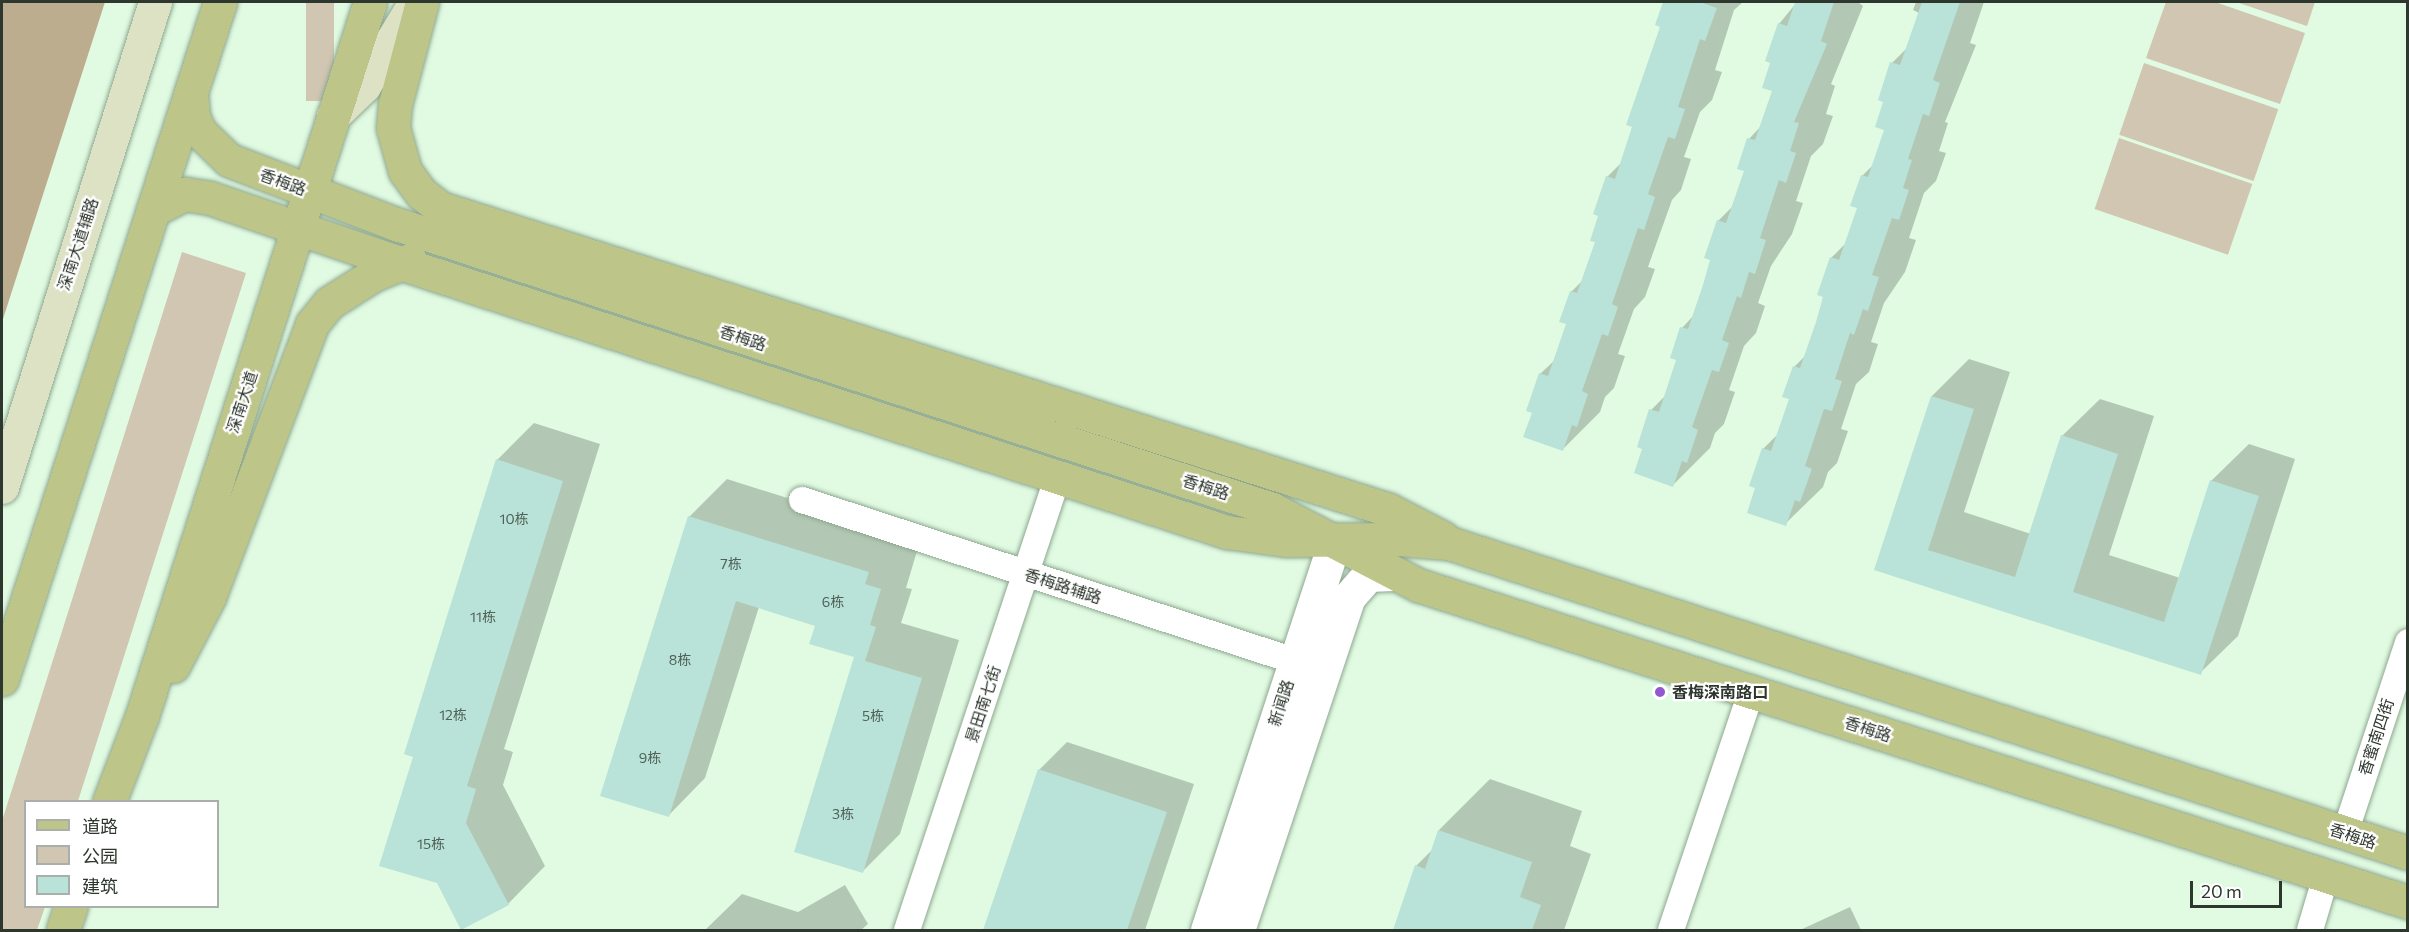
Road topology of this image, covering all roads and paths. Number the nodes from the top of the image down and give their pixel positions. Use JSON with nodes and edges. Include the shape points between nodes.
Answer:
{"nodes":[{"id":1,"x":155,"y":2,"type":"edge"},
{"id":2,"x":220,"y":2,"type":"edge"},
{"id":3,"x":370,"y":2,"type":"edge"},
{"id":4,"x":415,"y":2,"type":"edge"},
{"id":5,"x":422,"y":2,"type":"edge"},
{"id":6,"x":191,"y":93,"type":"junction"},
{"id":7,"x":333,"y":116,"type":"junction"},
{"id":8,"x":309,"y":191,"type":"junction"},
{"id":9,"x":153,"y":210,"type":"junction"},
{"id":10,"x":298,"y":228,"type":"junction"},
{"id":11,"x":452,"y":244,"type":"junction"},
{"id":12,"x":400,"y":263,"type":"junction"},
{"id":13,"x":1058,"y":477,"type":"junction"},
{"id":14,"x":2,"y":487,"type":"edge"},
{"id":15,"x":802,"y":500,"type":"dead end"},
{"id":16,"x":1335,"y":541,"type":"junction"},
{"id":17,"x":1449,"y":543,"type":"junction"},
{"id":18,"x":1026,"y":574,"type":"junction"},
{"id":19,"x":1393,"y":574,"type":"junction"},
{"id":20,"x":1346,"y":604,"type":"junction"},
{"id":21,"x":2408,"y":642,"type":"edge"},
{"id":22,"x":1309,"y":666,"type":"junction"},
{"id":23,"x":2,"y":679,"type":"edge"},
{"id":24,"x":1751,"y":692,"type":"junction"},
{"id":25,"x":142,"y":716,"type":"junction"},
{"id":26,"x":109,"y":800,"type":"edge"},
{"id":27,"x":2345,"y":833,"type":"junction"},
{"id":28,"x":2408,"y":853,"type":"edge"},
{"id":29,"x":2326,"y":876,"type":"junction"},
{"id":30,"x":2408,"y":902,"type":"edge"},
{"id":31,"x":69,"y":908,"type":"edge"},
{"id":32,"x":81,"y":908,"type":"edge"},
{"id":33,"x":63,"y":930,"type":"edge"},
{"id":34,"x":80,"y":930,"type":"edge"},
{"id":35,"x":907,"y":930,"type":"edge"},
{"id":36,"x":1207,"y":930,"type":"edge"},
{"id":37,"x":1238,"y":930,"type":"edge"},
{"id":38,"x":1671,"y":930,"type":"edge"},
{"id":39,"x":2310,"y":930,"type":"edge"}],
"edges":[{"from":1,"to":14,"type":"main road","name":"深南大道辅路"},
{"from":2,"to":6,"type":"main road"},
{"from":3,"to":7,"type":"main road","name":"深南大道"},
{"from":4,"to":7,"type":"main road","via":[[364,86]]},
{"from":5,"to":17,"type":"main road","via":[[395,104],[393,128],[405,171],[421,194],[440,208],[1389,510],[1427,527]]},
{"from":6,"to":8,"type":"main road","name":"香梅路","via":[[193,117],[211,146],[244,168]]},
{"from":6,"to":9,"type":"main road"},
{"from":7,"to":8,"type":"main road","name":"深南大道"},
{"from":8,"to":10,"type":"main road","name":"深南大道"},
{"from":8,"to":11,"type":"main road","name":"香梅路"},
{"from":9,"to":10,"type":"main road","name":"香梅路","via":[[174,197],[196,194]]},
{"from":9,"to":23,"type":"main road"},
{"from":10,"to":12,"type":"main road","name":"香梅路"},
{"from":10,"to":25,"type":"main road","name":"深南大道"},
{"from":11,"to":12,"type":"main road"},
{"from":11,"to":16,"type":"main road","name":"香梅路","via":[[1255,503]]},
{"from":12,"to":13,"type":"main road","name":"香梅路"},
{"from":12,"to":25,"type":"main road","via":[[329,303],[312,324],[209,597],[186,645]]},
{"from":13,"to":16,"type":"main road","name":"香梅路","via":[[1227,532],[1272,539]]},
{"from":13,"to":18,"type":"street","name":"景田南七街"},
{"from":15,"to":18,"type":"street","name":"香梅路辅路"},
{"from":16,"to":17,"type":"main road","name":"香梅路","via":[[1398,539]]},
{"from":16,"to":19,"type":"main road","name":"香梅路"},
{"from":16,"to":20,"type":"street","name":"新闻路","via":[[1343,551],[1349,572]]},
{"from":16,"to":22,"type":"street","name":"新闻路"},
{"from":17,"to":27,"type":"main road","name":"香梅路"},
{"from":18,"to":22,"type":"street","name":"香梅路辅路"},
{"from":18,"to":35,"type":"street","name":"景田南七街"},
{"from":19,"to":20,"type":"street","name":"新闻路","via":[[1378,573],[1364,578]]},
{"from":19,"to":24,"type":"main road","name":"香梅路"},
{"from":20,"to":22,"type":"street","name":"新闻路"},
{"from":21,"to":27,"type":"street","name":"香蜜南四街"},
{"from":22,"to":36,"type":"street","name":"新闻路"},
{"from":22,"to":37,"type":"street","name":"新闻路"},
{"from":24,"to":29,"type":"main road","name":"香梅路"},
{"from":24,"to":38,"type":"street"},
{"from":25,"to":26,"type":"main road","name":"深南大道"},
{"from":27,"to":28,"type":"main road","name":"香梅路"},
{"from":29,"to":30,"type":"main road","name":"香梅路"},
{"from":29,"to":39,"type":"street"},
{"from":31,"to":33,"type":"main road"},
{"from":32,"to":34,"type":"main road"}]}
